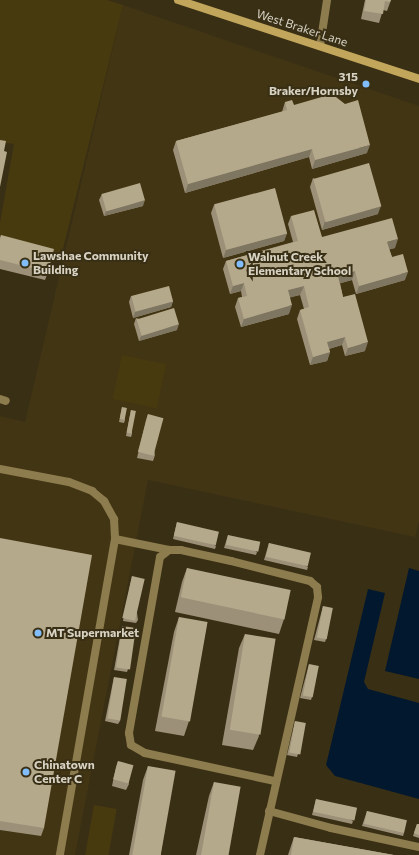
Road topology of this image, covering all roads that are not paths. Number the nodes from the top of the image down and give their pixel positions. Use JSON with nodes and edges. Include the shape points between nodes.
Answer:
{"nodes":[{"id":1,"x":178,"y":0,"type":"edge"},
{"id":2,"x":327,"y":0,"type":"edge"},
{"id":3,"x":320,"y":46,"type":"junction"},
{"id":4,"x":419,"y":79,"type":"edge"},
{"id":5,"x":0,"y":469,"type":"edge"},
{"id":6,"x":115,"y":539,"type":"junction"},
{"id":7,"x":169,"y":550,"type":"junction"},
{"id":8,"x":275,"y":781,"type":"junction"},
{"id":9,"x":269,"y":811,"type":"junction"},
{"id":10,"x":419,"y":847,"type":"edge"},
{"id":11,"x":60,"y":855,"type":"edge"},
{"id":12,"x":260,"y":855,"type":"edge"}],
"edges":[{"from":1,"to":3,"type":"main road","name":"West Braker Lane"},
{"from":2,"to":3,"type":"street"},
{"from":3,"to":4,"type":"main road","name":"West Braker Lane"},
{"from":5,"to":6,"type":"street","via":[[69,482],[92,491],[104,501],[114,519]]},
{"from":6,"to":7,"type":"street"},
{"from":6,"to":11,"type":"street"},
{"from":7,"to":8,"type":"street","via":[[160,557],[129,733],[131,745],[145,753]]},
{"from":7,"to":8,"type":"street","via":[[181,550],[231,561],[310,581],[317,587],[318,597]]},
{"from":8,"to":9,"type":"street"},
{"from":9,"to":10,"type":"street","via":[[331,828]]},
{"from":9,"to":12,"type":"street"}]}
